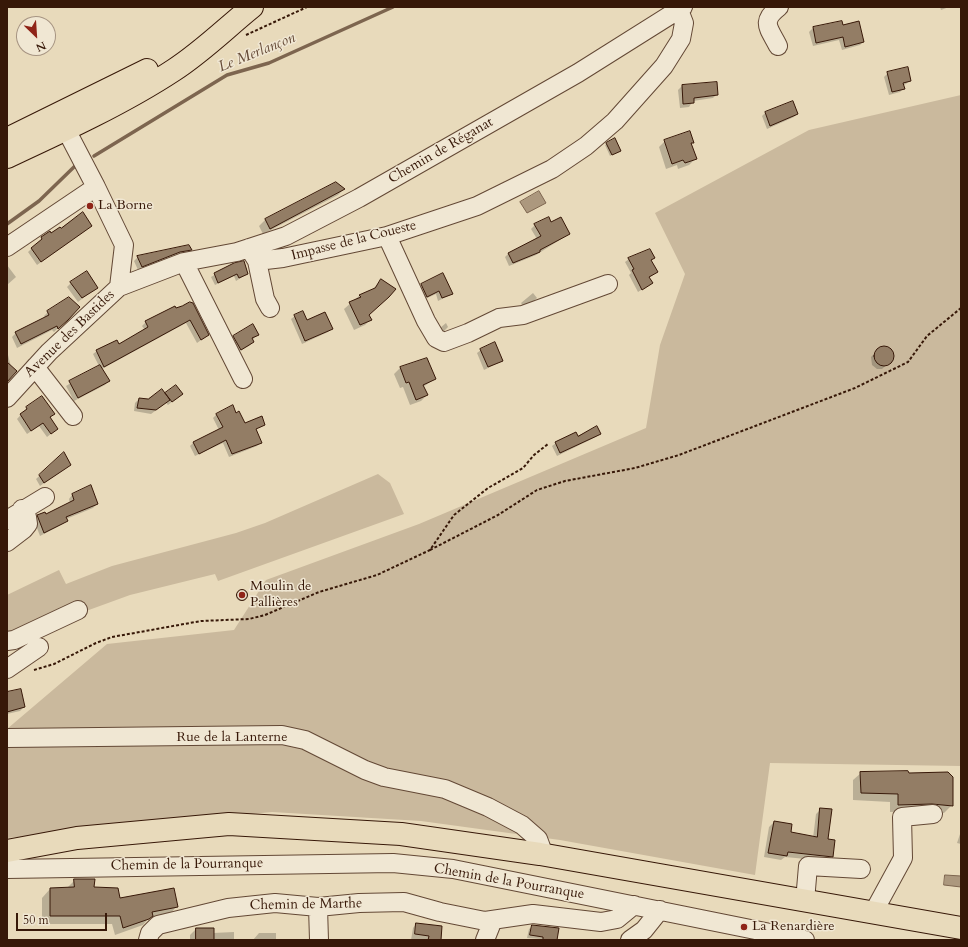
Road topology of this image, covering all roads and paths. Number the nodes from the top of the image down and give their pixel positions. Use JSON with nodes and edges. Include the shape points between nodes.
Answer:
{"nodes":[{"id":1,"x":238,"y":7,"type":"edge"},
{"id":2,"x":252,"y":7,"type":"edge"},
{"id":3,"x":779,"y":7,"type":"edge"},
{"id":4,"x":681,"y":8,"type":"edge"},
{"id":5,"x":778,"y":46,"type":"dead end"},
{"id":6,"x":62,"y":121,"type":"junction"},
{"id":7,"x":7,"y":139,"type":"edge"},
{"id":8,"x":7,"y":157,"type":"edge"},
{"id":9,"x":96,"y":187,"type":"junction"},
{"id":10,"x":387,"y":236,"type":"junction"},
{"id":11,"x":7,"y":248,"type":"edge"},
{"id":12,"x":253,"y":255,"type":"junction"},
{"id":13,"x":184,"y":262,"type":"junction"},
{"id":14,"x":608,"y":284,"type":"dead end"},
{"id":15,"x":119,"y":287,"type":"junction"},
{"id":16,"x":270,"y":308,"type":"dead end"},
{"id":17,"x":961,"y":308,"type":"edge"},
{"id":18,"x":35,"y":367,"type":"junction"},
{"id":19,"x":243,"y":379,"type":"dead end"},
{"id":20,"x":7,"y":398,"type":"edge"},
{"id":21,"x":73,"y":416,"type":"dead end"},
{"id":22,"x":548,"y":444,"type":"dead end"},
{"id":23,"x":45,"y":497,"type":"dead end"},
{"id":24,"x":22,"y":509,"type":"junction"},
{"id":25,"x":7,"y":520,"type":"edge"},
{"id":26,"x":7,"y":542,"type":"edge"},
{"id":27,"x":430,"y":550,"type":"junction"},
{"id":28,"x":78,"y":610,"type":"dead end"},
{"id":29,"x":7,"y":641,"type":"edge"},
{"id":30,"x":39,"y":647,"type":"dead end"},
{"id":31,"x":7,"y":669,"type":"edge"},
{"id":32,"x":27,"y":672,"type":"dead end"},
{"id":33,"x":7,"y":738,"type":"edge"},
{"id":34,"x":933,"y":814,"type":"dead end"},
{"id":35,"x":38,"y":846,"type":"junction"},
{"id":36,"x":7,"y":851,"type":"edge"},
{"id":37,"x":540,"y":854,"type":"junction"},
{"id":38,"x":65,"y":867,"type":"junction"},
{"id":39,"x":7,"y":869,"type":"edge"},
{"id":40,"x":861,"y":869,"type":"dead end"},
{"id":41,"x":805,"y":901,"type":"junction"},
{"id":42,"x":634,"y":905,"type":"junction"},
{"id":43,"x":318,"y":907,"type":"junction"},
{"id":44,"x":660,"y":910,"type":"junction"},
{"id":45,"x":873,"y":913,"type":"junction"},
{"id":46,"x":493,"y":920,"type":"junction"},
{"id":47,"x":961,"y":928,"type":"edge"},
{"id":48,"x":148,"y":940,"type":"edge"},
{"id":49,"x":319,"y":940,"type":"edge"},
{"id":50,"x":485,"y":940,"type":"edge"},
{"id":51,"x":630,"y":940,"type":"edge"},
{"id":52,"x":806,"y":940,"type":"edge"}],
"edges":[{"from":1,"to":6,"type":"main road","via":[[196,43]]},
{"from":2,"to":6,"type":"main road","via":[[175,70]]},
{"from":3,"to":5,"type":"street","via":[[769,15],[767,24]]},
{"from":4,"to":10,"type":"street","name":"Impasse de la Coueste","via":[[684,24],[681,39],[664,66],[615,121],[586,146],[552,169],[477,206]]},
{"from":4,"to":12,"type":"street","name":"Chemin de Réganat","via":[[578,73],[359,198]]},
{"from":6,"to":7,"type":"main road"},
{"from":6,"to":8,"type":"main road"},
{"from":6,"to":9,"type":"street","name":"Avenue des Bastides"},
{"from":9,"to":11,"type":"street"},
{"from":9,"to":15,"type":"street","name":"Avenue des Bastides","via":[[124,245]]},
{"from":10,"to":12,"type":"street","name":"Impasse de la Coueste","via":[[283,258]]},
{"from":10,"to":14,"type":"street","via":[[426,321],[436,338],[444,342],[499,318],[523,315]]},
{"from":12,"to":13,"type":"street","name":"Chemin de Réganat","via":[[237,252]]},
{"from":12,"to":16,"type":"street"},
{"from":13,"to":15,"type":"street","name":"Chemin de Réganat"},
{"from":13,"to":19,"type":"street"},
{"from":15,"to":18,"type":"street","name":"Avenue des Bastides"},
{"from":17,"to":27,"type":"path","via":[[927,336],[908,362],[855,388],[679,455],[635,468],[564,481],[537,490],[498,515]]},
{"from":18,"to":20,"type":"street","name":"Avenue des Bastides"},
{"from":18,"to":21,"type":"street"},
{"from":22,"to":27,"type":"path","via":[[523,468],[488,488],[454,515]]},
{"from":23,"to":24,"type":"street"},
{"from":24,"to":25,"type":"street"},
{"from":24,"to":26,"type":"street","via":[[28,524]]},
{"from":27,"to":32,"type":"path","via":[[377,575],[319,592],[265,615],[249,619],[201,620],[112,638],[54,664]]},
{"from":28,"to":29,"type":"street"},
{"from":30,"to":31,"type":"street"},
{"from":33,"to":37,"type":"street","name":"Rue de la Lanterne","via":[[282,735],[305,740],[365,770],[445,789],[488,807],[522,825],[538,839]]},
{"from":34,"to":45,"type":"street","via":[[902,817],[903,858]]},
{"from":35,"to":36,"type":"main road"},
{"from":35,"to":37,"type":"main road","via":[[77,838],[229,824],[401,834]]},
{"from":35,"to":38,"type":"street"},
{"from":37,"to":41,"type":"main road"},
{"from":38,"to":39,"type":"street","name":"Chemin de la Pourranque"},
{"from":38,"to":42,"type":"street","name":"Chemin de la Pourranque","via":[[393,863],[453,869]]},
{"from":40,"to":41,"type":"street","via":[[808,866]]},
{"from":41,"to":45,"type":"main road"},
{"from":42,"to":44,"type":"street","name":"Chemin de la Pourranque"},
{"from":42,"to":46,"type":"street","name":"Chemin de Marthe","via":[[617,919],[601,922],[533,914]]},
{"from":43,"to":46,"type":"street","name":"Chemin de Marthe","via":[[404,902],[485,921]]},
{"from":43,"to":48,"type":"street","name":"Chemin de Marthe","via":[[275,902],[228,908],[158,925],[150,933]]},
{"from":43,"to":49,"type":"street"},
{"from":44,"to":51,"type":"street","via":[[644,930]]},
{"from":44,"to":52,"type":"street","name":"Chemin de la Pourranque"},
{"from":45,"to":47,"type":"main road"},
{"from":46,"to":50,"type":"street"}]}
